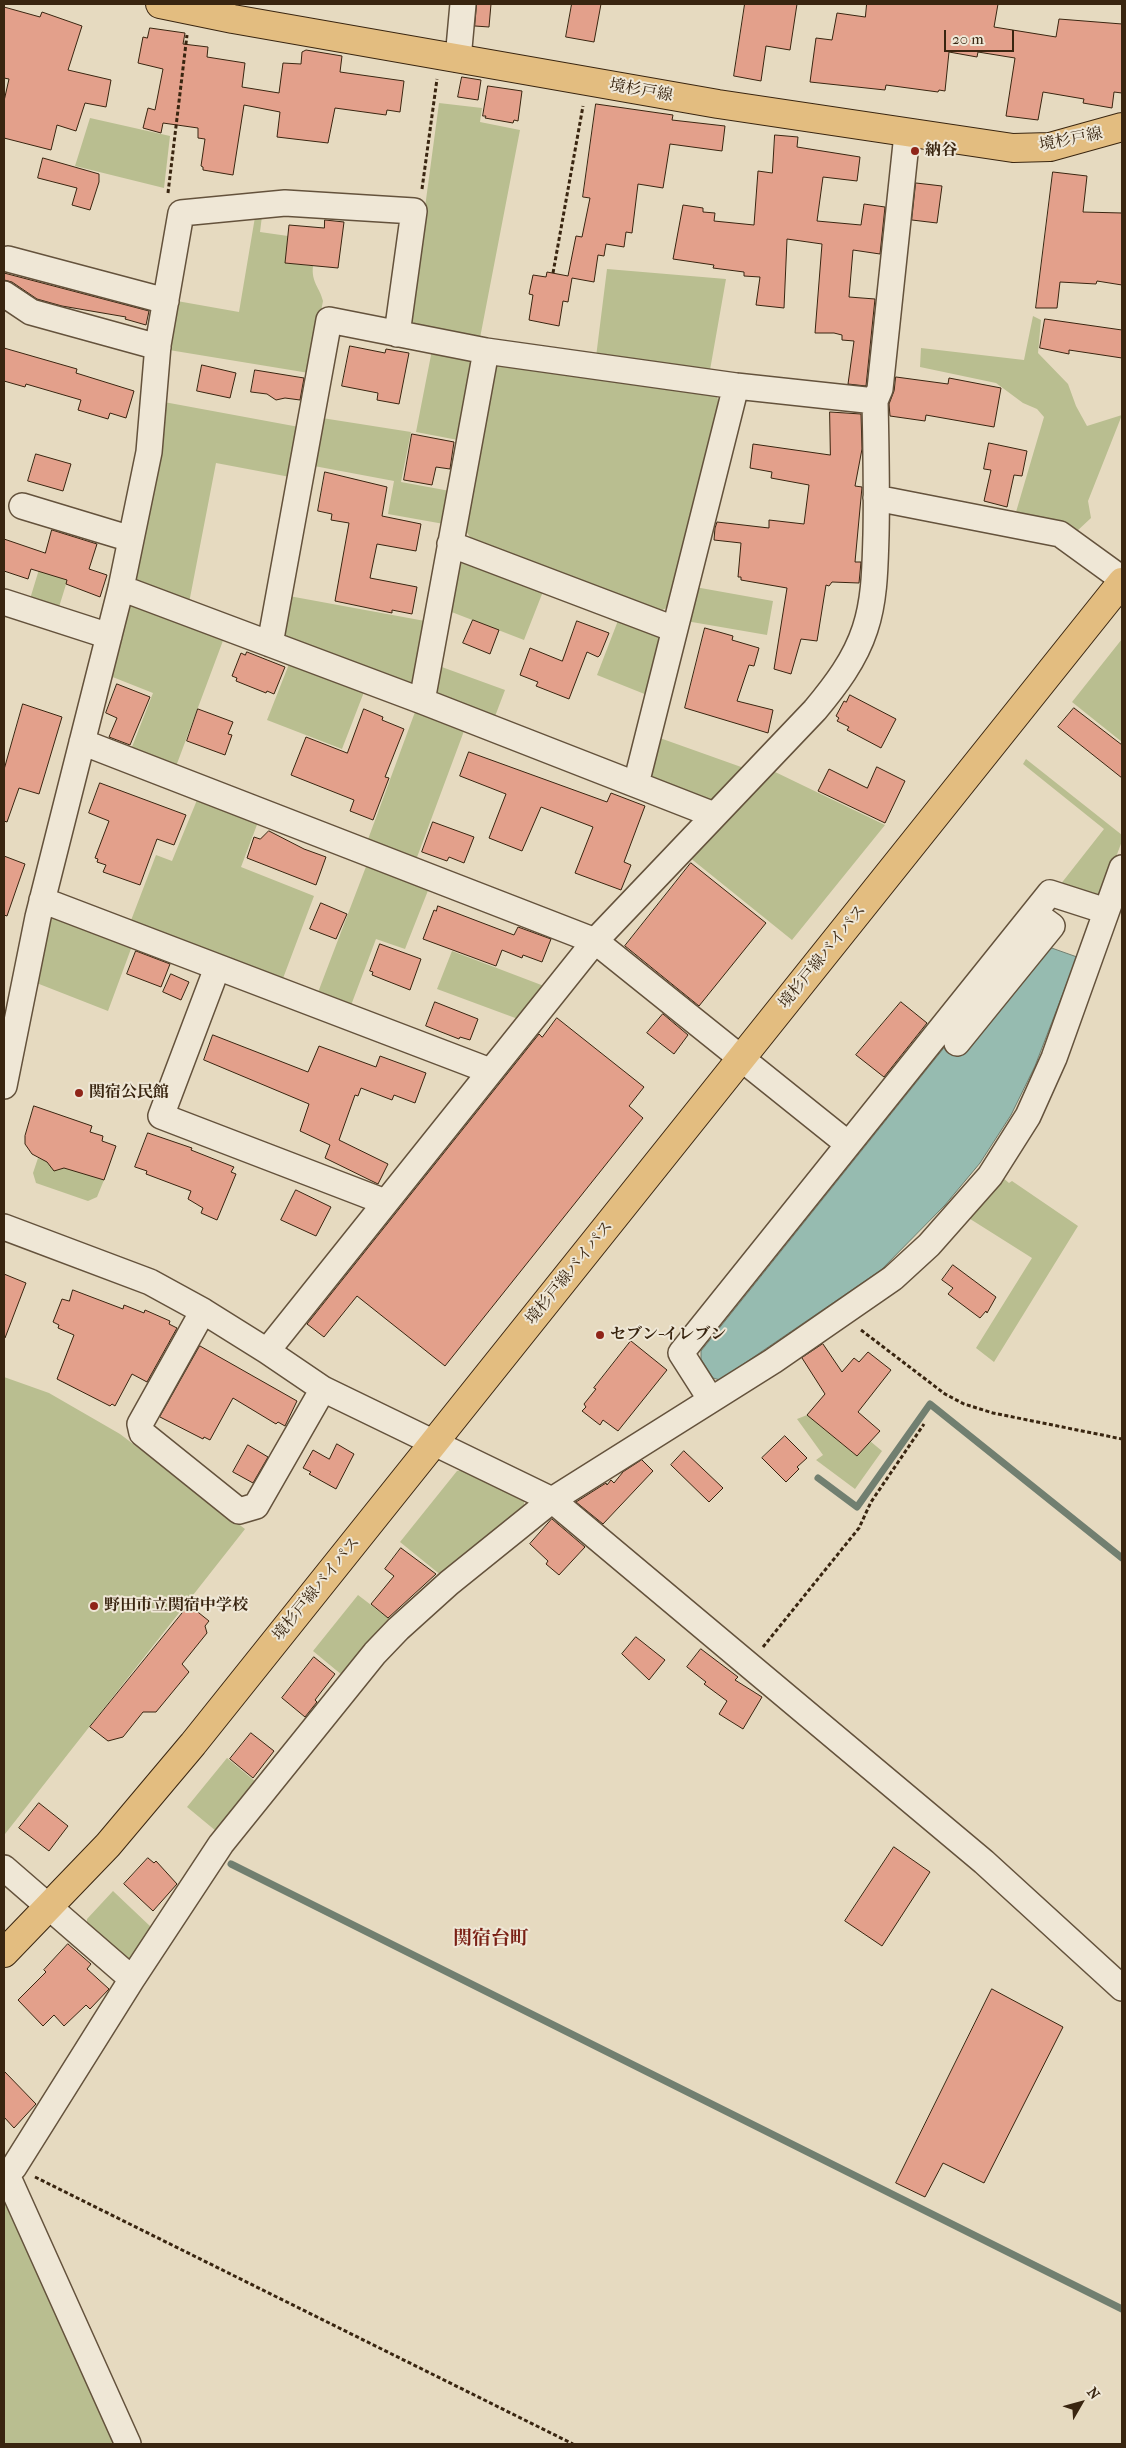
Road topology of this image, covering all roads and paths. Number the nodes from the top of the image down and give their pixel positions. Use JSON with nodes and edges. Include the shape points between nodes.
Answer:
{"nodes":[{"id":1,"x":160,"y":4,"type":"edge"},
{"id":2,"x":463,"y":4,"type":"edge"},
{"id":3,"x":190,"y":10,"type":"junction"},
{"id":4,"x":449,"y":58,"type":"junction"},
{"id":5,"x":583,"y":105,"type":"dead end"},
{"id":6,"x":1122,"y":127,"type":"edge"},
{"id":7,"x":907,"y":134,"type":"junction"},
{"id":8,"x":414,"y":211,"type":"junction"},
{"id":9,"x":181,"y":213,"type":"junction"},
{"id":10,"x":8,"y":259,"type":"dead end"},
{"id":11,"x":553,"y":273,"type":"dead end"},
{"id":12,"x":4,"y":294,"type":"edge"},
{"id":13,"x":166,"y":301,"type":"junction"},
{"id":14,"x":397,"y":334,"type":"junction"},
{"id":15,"x":158,"y":347,"type":"junction"},
{"id":16,"x":486,"y":351,"type":"junction"},
{"id":17,"x":736,"y":386,"type":"junction"},
{"id":18,"x":875,"y":401,"type":"junction"},
{"id":19,"x":876,"y":498,"type":"junction"},
{"id":20,"x":22,"y":506,"type":"dead end"},
{"id":21,"x":131,"y":539,"type":"junction"},
{"id":22,"x":450,"y":544,"type":"junction"},
{"id":23,"x":1122,"y":581,"type":"edge"},
{"id":24,"x":121,"y":588,"type":"junction"},
{"id":25,"x":4,"y":602,"type":"edge"},
{"id":26,"x":674,"y":629,"type":"junction"},
{"id":27,"x":109,"y":636,"type":"junction"},
{"id":28,"x":270,"y":644,"type":"junction"},
{"id":29,"x":422,"y":702,"type":"junction"},
{"id":30,"x":82,"y":742,"type":"junction"},
{"id":31,"x":636,"y":784,"type":"junction"},
{"id":32,"x":714,"y":815,"type":"junction"},
{"id":33,"x":1122,"y":868,"type":"edge"},
{"id":34,"x":42,"y":900,"type":"junction"},
{"id":35,"x":1106,"y":911,"type":"junction"},
{"id":36,"x":1034,"y":913,"type":"junction"},
{"id":37,"x":595,"y":941,"type":"junction"},
{"id":38,"x":217,"y":968,"type":"junction"},
{"id":39,"x":957,"y":1043,"type":"dead end"},
{"id":40,"x":742,"y":1058,"type":"junction"},
{"id":41,"x":490,"y":1072,"type":"junction"},
{"id":42,"x":4,"y":1086,"type":"edge"},
{"id":43,"x":848,"y":1144,"type":"junction"},
{"id":44,"x":385,"y":1202,"type":"junction"},
{"id":45,"x":4,"y":1227,"type":"edge"},
{"id":46,"x":203,"y":1311,"type":"junction"},
{"id":47,"x":840,"y":1315,"type":"junction"},
{"id":48,"x":267,"y":1351,"type":"junction"},
{"id":49,"x":323,"y":1389,"type":"junction"},
{"id":50,"x":712,"y":1400,"type":"junction"},
{"id":51,"x":924,"y":1424,"type":"dead end"},
{"id":52,"x":1122,"y":1439,"type":"edge"},
{"id":53,"x":434,"y":1443,"type":"junction"},
{"id":54,"x":552,"y":1500,"type":"junction"},
{"id":55,"x":748,"y":1665,"type":"junction"},
{"id":56,"x":4,"y":1868,"type":"edge"},
{"id":57,"x":48,"y":1908,"type":"junction"},
{"id":58,"x":4,"y":1953,"type":"edge"},
{"id":59,"x":132,"y":1979,"type":"junction"},
{"id":60,"x":1122,"y":1988,"type":"edge"},
{"id":61,"x":8,"y":2173,"type":"edge"},
{"id":62,"x":128,"y":2444,"type":"edge"},
{"id":63,"x":573,"y":2444,"type":"edge"}],
"edges":[{"from":1,"to":3,"type":"main road","name":"境杉戸線"},
{"from":2,"to":4,"type":"street"},
{"from":3,"to":4,"type":"main road","name":"境杉戸線"},
{"from":3,"to":9,"type":"path","via":[[166,208]]},
{"from":4,"to":7,"type":"main road","name":"境杉戸線"},
{"from":4,"to":8,"type":"path","via":[[420,201]]},
{"from":5,"to":11,"type":"path"},
{"from":6,"to":7,"type":"main road","name":"境杉戸線","via":[[1050,147],[1013,148]]},
{"from":7,"to":18,"type":"street","via":[[880,390]]},
{"from":8,"to":9,"type":"street","via":[[285,203]]},
{"from":8,"to":14,"type":"street"},
{"from":9,"to":13,"type":"street"},
{"from":10,"to":13,"type":"street"},
{"from":12,"to":15,"type":"street","via":[[31,312]]},
{"from":13,"to":15,"type":"street"},
{"from":14,"to":16,"type":"street"},
{"from":14,"to":28,"type":"street","via":[[329,320]]},
{"from":15,"to":21,"type":"street","via":[[150,452]]},
{"from":16,"to":17,"type":"street"},
{"from":16,"to":22,"type":"street"},
{"from":17,"to":18,"type":"street"},
{"from":17,"to":26,"type":"street"},
{"from":18,"to":19,"type":"street"},
{"from":19,"to":23,"type":"street","via":[[1060,534]]},
{"from":19,"to":32,"type":"street","via":[[872,598],[865,630],[854,655],[840,680],[815,710]]},
{"from":20,"to":21,"type":"street"},
{"from":21,"to":24,"type":"street"},
{"from":22,"to":26,"type":"street"},
{"from":22,"to":29,"type":"street"},
{"from":23,"to":40,"type":"main road","name":"境杉戸線バイパス"},
{"from":24,"to":27,"type":"street"},
{"from":24,"to":28,"type":"street"},
{"from":25,"to":27,"type":"street"},
{"from":26,"to":31,"type":"street"},
{"from":27,"to":30,"type":"street"},
{"from":28,"to":29,"type":"street"},
{"from":29,"to":31,"type":"street"},
{"from":30,"to":34,"type":"street"},
{"from":30,"to":37,"type":"street"},
{"from":31,"to":32,"type":"street"},
{"from":32,"to":37,"type":"street"},
{"from":33,"to":35,"type":"street"},
{"from":34,"to":38,"type":"street"},
{"from":34,"to":42,"type":"street"},
{"from":35,"to":36,"type":"street","via":[[1050,893]]},
{"from":35,"to":47,"type":"street","via":[[1054,1058],[1028,1116],[990,1176],[929,1244],[893,1278]]},
{"from":36,"to":39,"type":"street","via":[[1052,926]]},
{"from":36,"to":43,"type":"street"},
{"from":37,"to":40,"type":"street"},
{"from":37,"to":41,"type":"street"},
{"from":38,"to":41,"type":"street"},
{"from":38,"to":44,"type":"street","via":[[161,1116]]},
{"from":40,"to":43,"type":"street"},
{"from":40,"to":53,"type":"main road","name":"境杉戸線バイパス"},
{"from":41,"to":44,"type":"street"},
{"from":43,"to":50,"type":"street","via":[[681,1352]]},
{"from":44,"to":48,"type":"street"},
{"from":45,"to":46,"type":"street","via":[[150,1282]]},
{"from":46,"to":48,"type":"street"},
{"from":46,"to":49,"type":"street","via":[[140,1424],[142,1433],[239,1511],[256,1506]]},
{"from":47,"to":50,"type":"street"},
{"from":47,"to":52,"type":"path","via":[[964,1404],[993,1413]]},
{"from":48,"to":49,"type":"street"},
{"from":49,"to":53,"type":"street"},
{"from":50,"to":54,"type":"street"},
{"from":51,"to":55,"type":"path","via":[[871,1502],[859,1528]]},
{"from":53,"to":54,"type":"street"},
{"from":53,"to":57,"type":"main road","name":"境杉戸線バイパス","via":[[193,1744],[108,1845]]},
{"from":54,"to":55,"type":"street"},
{"from":54,"to":59,"type":"street","via":[[449,1583],[375,1652],[221,1844]]},
{"from":55,"to":60,"type":"street","via":[[984,1862]]},
{"from":56,"to":57,"type":"street"},
{"from":57,"to":58,"type":"main road","name":"境杉戸線バイパス"},
{"from":57,"to":59,"type":"street"},
{"from":59,"to":61,"type":"street"},
{"from":61,"to":62,"type":"street"},
{"from":61,"to":63,"type":"path"}]}
